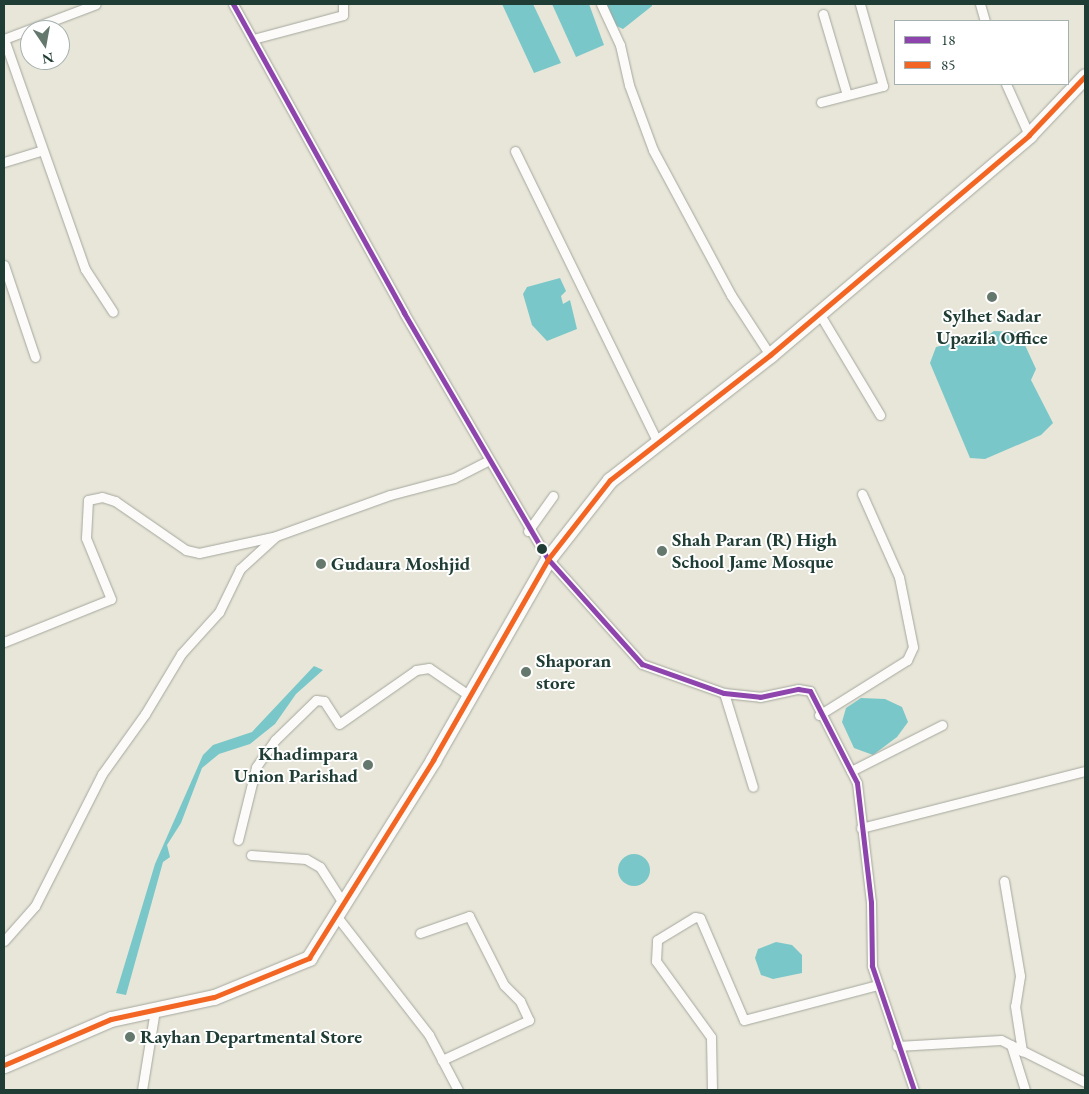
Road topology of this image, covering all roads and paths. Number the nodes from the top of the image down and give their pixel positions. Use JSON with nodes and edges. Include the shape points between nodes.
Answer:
{"nodes":[{"id":1,"x":96,"y":4,"type":"edge"},
{"id":2,"x":233,"y":4,"type":"edge"},
{"id":3,"x":343,"y":4,"type":"edge"},
{"id":4,"x":601,"y":4,"type":"edge"},
{"id":5,"x":860,"y":4,"type":"edge"},
{"id":6,"x":980,"y":4,"type":"edge"},
{"id":7,"x":83,"y":6,"type":"edge"},
{"id":8,"x":823,"y":14,"type":"dead end"},
{"id":9,"x":985,"y":20,"type":"edge"},
{"id":10,"x":4,"y":39,"type":"edge"},
{"id":11,"x":253,"y":39,"type":"junction"},
{"id":12,"x":1085,"y":76,"type":"edge"},
{"id":13,"x":1006,"y":85,"type":"edge"},
{"id":14,"x":847,"y":95,"type":"junction"},
{"id":15,"x":822,"y":102,"type":"dead end"},
{"id":16,"x":1029,"y":135,"type":"junction"},
{"id":17,"x":41,"y":151,"type":"junction"},
{"id":18,"x":515,"y":152,"type":"dead end"},
{"id":19,"x":4,"y":162,"type":"edge"},
{"id":20,"x":4,"y":265,"type":"edge"},
{"id":21,"x":7,"y":288,"type":"edge"},
{"id":22,"x":113,"y":312,"type":"dead end"},
{"id":23,"x":819,"y":314,"type":"junction"},
{"id":24,"x":770,"y":355,"type":"junction"},
{"id":25,"x":34,"y":356,"type":"dead end"},
{"id":26,"x":880,"y":416,"type":"dead end"},
{"id":27,"x":658,"y":443,"type":"junction"},
{"id":28,"x":488,"y":461,"type":"junction"},
{"id":29,"x":862,"y":494,"type":"dead end"},
{"id":30,"x":554,"y":496,"type":"dead end"},
{"id":31,"x":528,"y":530,"type":"junction"},
{"id":32,"x":276,"y":536,"type":"junction"},
{"id":33,"x":548,"y":559,"type":"junction"},
{"id":34,"x":4,"y":642,"type":"edge"},
{"id":35,"x":724,"y":693,"type":"junction"},
{"id":36,"x":470,"y":696,"type":"junction"},
{"id":37,"x":819,"y":714,"type":"junction"},
{"id":38,"x":942,"y":726,"type":"dead end"},
{"id":39,"x":851,"y":771,"type":"junction"},
{"id":40,"x":1085,"y":771,"type":"edge"},
{"id":41,"x":753,"y":787,"type":"dead end"},
{"id":42,"x":861,"y":828,"type":"junction"},
{"id":43,"x":238,"y":840,"type":"dead end"},
{"id":44,"x":251,"y":855,"type":"dead end"},
{"id":45,"x":1004,"y":881,"type":"dead end"},
{"id":46,"x":341,"y":912,"type":"junction"},
{"id":47,"x":420,"y":933,"type":"dead end"},
{"id":48,"x":4,"y":941,"type":"edge"},
{"id":49,"x":877,"y":985,"type":"junction"},
{"id":50,"x":148,"y":1012,"type":"junction"},
{"id":51,"x":1011,"y":1045,"type":"junction"},
{"id":52,"x":897,"y":1046,"type":"junction"},
{"id":53,"x":1022,"y":1051,"type":"junction"},
{"id":54,"x":442,"y":1060,"type":"junction"},
{"id":55,"x":4,"y":1065,"type":"edge"},
{"id":56,"x":1085,"y":1082,"type":"edge"},
{"id":57,"x":142,"y":1090,"type":"edge"},
{"id":58,"x":458,"y":1090,"type":"edge"},
{"id":59,"x":712,"y":1090,"type":"edge"},
{"id":60,"x":914,"y":1090,"type":"edge"},
{"id":61,"x":1025,"y":1090,"type":"edge"}],
"edges":[{"from":1,"to":7,"type":"street"},
{"from":2,"to":11,"type":"street"},
{"from":3,"to":11,"type":"street","via":[[343,15]]},
{"from":4,"to":24,"type":"street","via":[[620,45],[629,85],[653,150],[731,295]]},
{"from":5,"to":14,"type":"street","via":[[883,86]]},
{"from":6,"to":9,"type":"street"},
{"from":7,"to":10,"type":"street"},
{"from":8,"to":14,"type":"street"},
{"from":10,"to":17,"type":"street"},
{"from":11,"to":28,"type":"street"},
{"from":12,"to":16,"type":"highway"},
{"from":13,"to":16,"type":"street"},
{"from":14,"to":15,"type":"street"},
{"from":16,"to":23,"type":"highway"},
{"from":17,"to":19,"type":"street"},
{"from":17,"to":22,"type":"street","via":[[84,269]]},
{"from":18,"to":27,"type":"street"},
{"from":20,"to":21,"type":"street"},
{"from":21,"to":25,"type":"street"},
{"from":23,"to":24,"type":"highway"},
{"from":23,"to":26,"type":"street"},
{"from":24,"to":27,"type":"highway"},
{"from":27,"to":33,"type":"highway","via":[[610,480]]},
{"from":28,"to":31,"type":"street"},
{"from":28,"to":32,"type":"street","via":[[454,478],[390,495]]},
{"from":29,"to":37,"type":"street","via":[[898,577],[913,647],[907,660]]},
{"from":30,"to":31,"type":"street"},
{"from":31,"to":33,"type":"street"},
{"from":32,"to":34,"type":"street","via":[[199,553],[186,550],[115,501],[102,497],[88,500],[86,538],[111,599]]},
{"from":32,"to":48,"type":"street","via":[[240,569],[219,612],[181,654],[145,714],[102,774],[35,906]]},
{"from":33,"to":35,"type":"street","via":[[642,664]]},
{"from":33,"to":36,"type":"highway"},
{"from":35,"to":37,"type":"street","via":[[760,697],[805,688]]},
{"from":35,"to":41,"type":"street"},
{"from":36,"to":43,"type":"street","via":[[429,668],[416,670],[338,724],[324,701],[316,700],[275,740],[256,767]]},
{"from":36,"to":46,"type":"highway"},
{"from":37,"to":39,"type":"street"},
{"from":38,"to":39,"type":"street"},
{"from":39,"to":42,"type":"street","via":[[860,794]]},
{"from":40,"to":42,"type":"street"},
{"from":42,"to":49,"type":"street"},
{"from":44,"to":46,"type":"street","via":[[306,859],[320,867]]},
{"from":45,"to":53,"type":"street","via":[[1020,976],[1015,1006]]},
{"from":46,"to":50,"type":"highway","via":[[309,958],[214,997]]},
{"from":46,"to":54,"type":"street","via":[[429,1034]]},
{"from":47,"to":54,"type":"street","via":[[469,916],[504,985],[520,1001],[529,1020]]},
{"from":49,"to":52,"type":"street"},
{"from":49,"to":59,"type":"street","via":[[744,1020],[700,918],[695,917],[657,940],[656,961],[711,1038]]},
{"from":50,"to":55,"type":"highway","via":[[111,1019]]},
{"from":50,"to":57,"type":"street"},
{"from":51,"to":52,"type":"street","via":[[1001,1040]]},
{"from":51,"to":53,"type":"street"},
{"from":51,"to":61,"type":"street"},
{"from":52,"to":60,"type":"street"},
{"from":53,"to":56,"type":"street"},
{"from":54,"to":58,"type":"street"}]}
